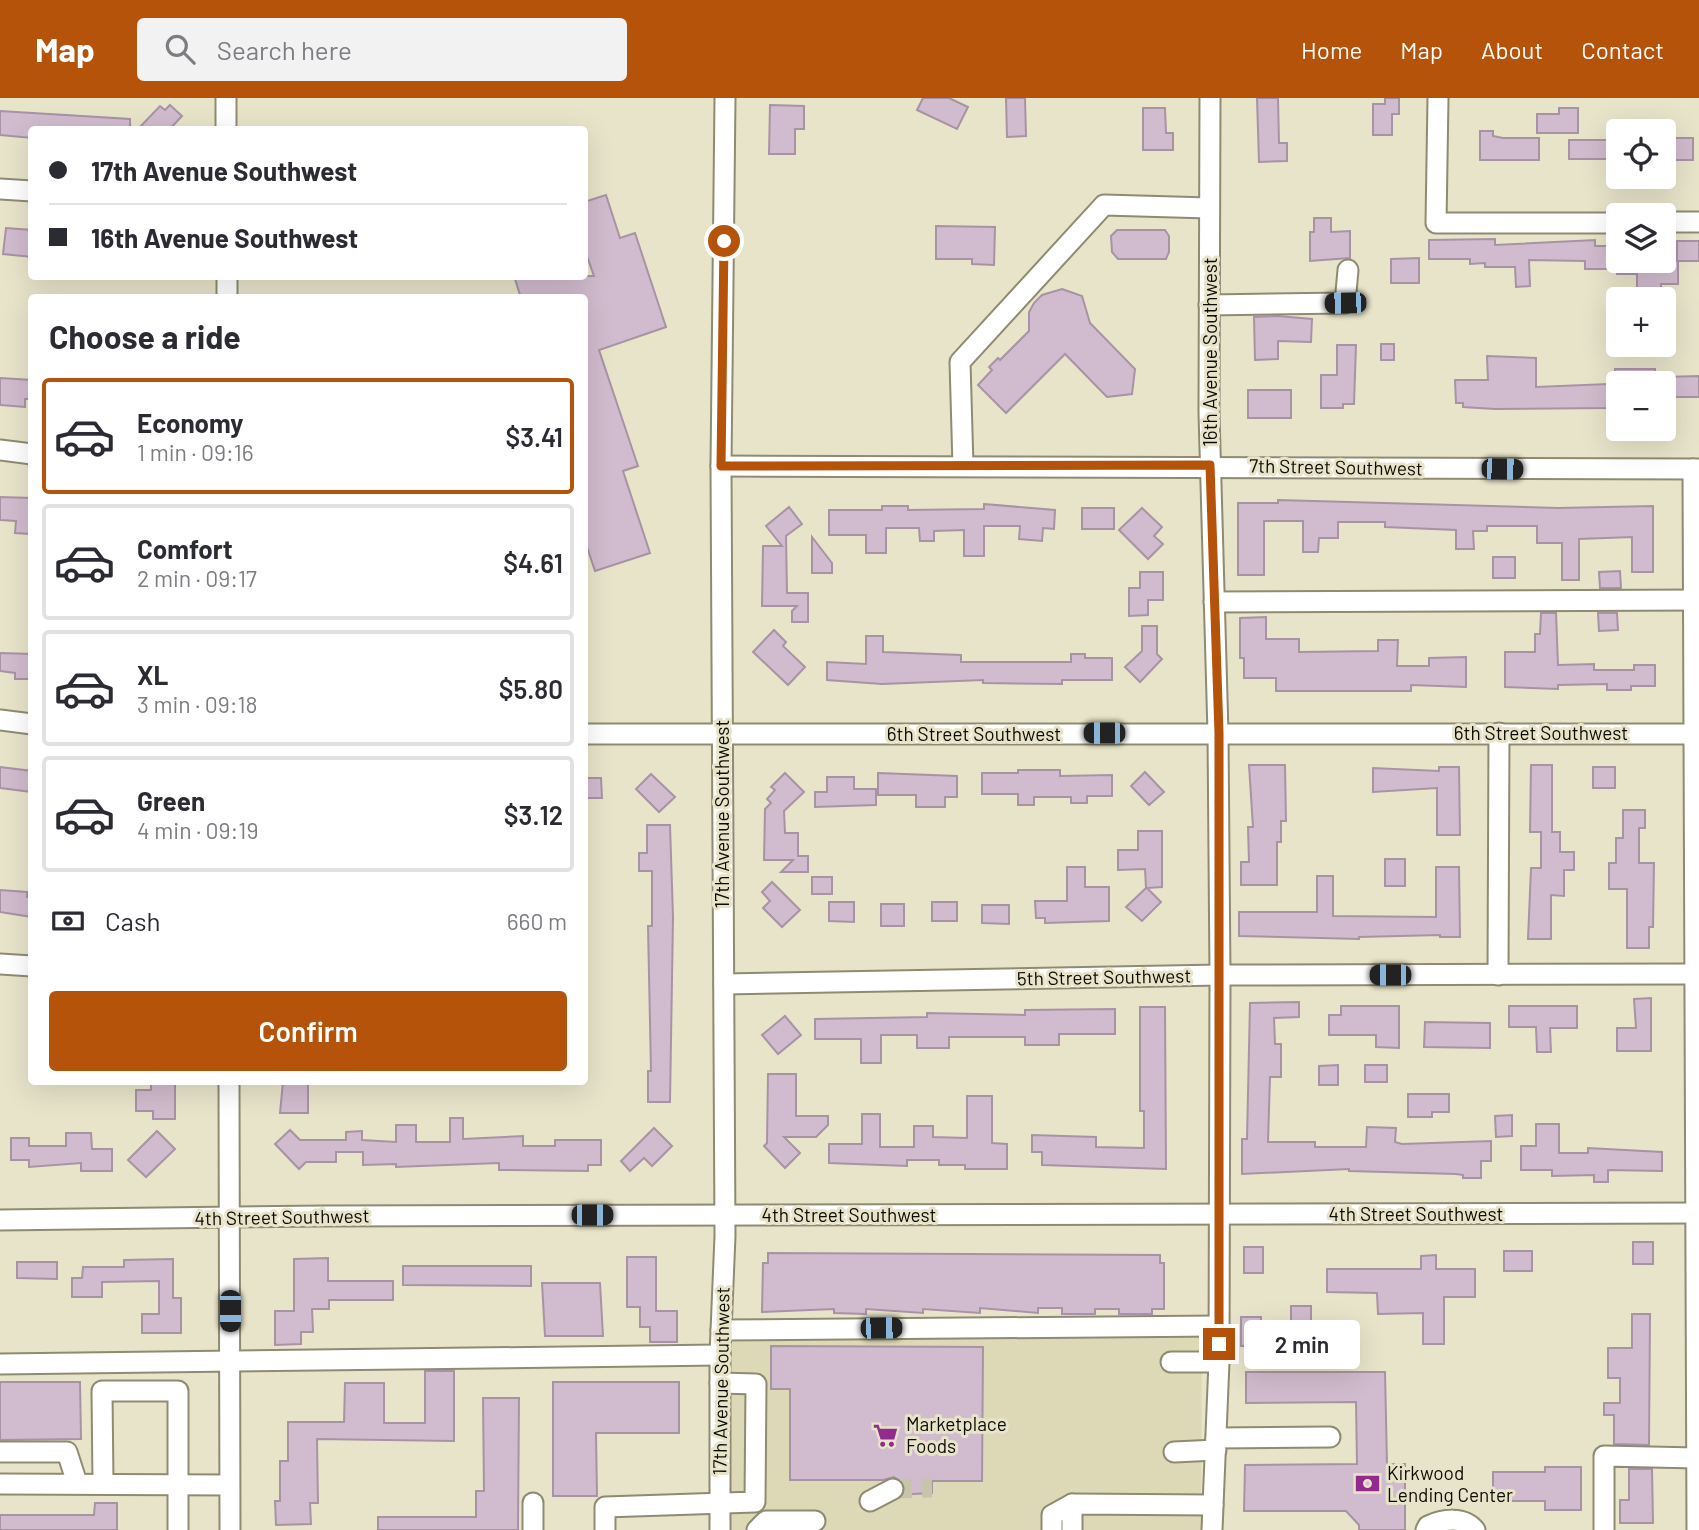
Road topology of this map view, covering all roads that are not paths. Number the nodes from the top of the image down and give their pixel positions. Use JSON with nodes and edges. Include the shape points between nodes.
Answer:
{"nodes":[{"id":1,"x":226,"y":98,"type":"edge"},
{"id":2,"x":725,"y":98,"type":"edge"},
{"id":3,"x":1210,"y":98,"type":"edge"},
{"id":4,"x":1438,"y":98,"type":"edge"},
{"id":5,"x":226,"y":126,"type":"edge"},
{"id":6,"x":0,"y":188,"type":"edge"},
{"id":7,"x":28,"y":191,"type":"edge"},
{"id":8,"x":1209,"y":208,"type":"junction"},
{"id":9,"x":1676,"y":222,"type":"edge"},
{"id":10,"x":1699,"y":222,"type":"edge"},
{"id":11,"x":1606,"y":223,"type":"edge"},
{"id":12,"x":1348,"y":270,"type":"dead end"},
{"id":13,"x":1209,"y":305,"type":"junction"},
{"id":14,"x":0,"y":450,"type":"edge"},
{"id":15,"x":28,"y":453,"type":"edge"},
{"id":16,"x":1210,"y":465,"type":"junction"},
{"id":17,"x":721,"y":466,"type":"junction"},
{"id":18,"x":963,"y":466,"type":"junction"},
{"id":19,"x":1696,"y":469,"type":"edge"},
{"id":20,"x":1696,"y":600,"type":"edge"},
{"id":21,"x":1214,"y":602,"type":"junction"},
{"id":22,"x":0,"y":720,"type":"edge"},
{"id":23,"x":28,"y":724,"type":"edge"},
{"id":24,"x":1219,"y":733,"type":"junction"},
{"id":25,"x":1499,"y":733,"type":"junction"},
{"id":26,"x":588,"y":734,"type":"edge"},
{"id":27,"x":1697,"y":734,"type":"edge"},
{"id":28,"x":722,"y":736,"type":"junction"},
{"id":29,"x":0,"y":964,"type":"edge"},
{"id":30,"x":28,"y":967,"type":"edge"},
{"id":31,"x":1695,"y":974,"type":"junction"},
{"id":32,"x":1220,"y":975,"type":"junction"},
{"id":33,"x":1498,"y":975,"type":"junction"},
{"id":34,"x":724,"y":984,"type":"junction"},
{"id":35,"x":229,"y":1085,"type":"edge"},
{"id":36,"x":1697,"y":1213,"type":"edge"},
{"id":37,"x":725,"y":1214,"type":"junction"},
{"id":38,"x":1220,"y":1215,"type":"junction"},
{"id":39,"x":229,"y":1217,"type":"junction"},
{"id":40,"x":0,"y":1220,"type":"edge"},
{"id":41,"x":1218,"y":1326,"type":"junction"},
{"id":42,"x":721,"y":1330,"type":"junction"},
{"id":43,"x":720,"y":1355,"type":"junction"},
{"id":44,"x":230,"y":1360,"type":"junction"},
{"id":45,"x":1171,"y":1362,"type":"dead end"},
{"id":46,"x":1219,"y":1362,"type":"junction"},
{"id":47,"x":0,"y":1364,"type":"edge"},
{"id":48,"x":720,"y":1383,"type":"junction"},
{"id":49,"x":1330,"y":1437,"type":"dead end"},
{"id":50,"x":1216,"y":1444,"type":"junction"},
{"id":51,"x":0,"y":1452,"type":"edge"},
{"id":52,"x":1174,"y":1452,"type":"dead end"},
{"id":53,"x":1698,"y":1470,"type":"edge"},
{"id":54,"x":77,"y":1483,"type":"junction"},
{"id":55,"x":103,"y":1483,"type":"junction"},
{"id":56,"x":0,"y":1484,"type":"edge"},
{"id":57,"x":229,"y":1485,"type":"junction"},
{"id":58,"x":179,"y":1486,"type":"junction"},
{"id":59,"x":892,"y":1489,"type":"tunnel mouth"},
{"id":60,"x":870,"y":1500,"type":"dead end"},
{"id":61,"x":533,"y":1503,"type":"dead end"},
{"id":62,"x":720,"y":1504,"type":"junction"},
{"id":63,"x":1072,"y":1504,"type":"junction"},
{"id":64,"x":1213,"y":1505,"type":"junction"},
{"id":65,"x":1698,"y":1518,"type":"edge"},
{"id":66,"x":815,"y":1521,"type":"dead end"},
{"id":67,"x":1444,"y":1525,"type":"edge"},
{"id":68,"x":178,"y":1530,"type":"edge"},
{"id":69,"x":230,"y":1530,"type":"edge"},
{"id":70,"x":533,"y":1530,"type":"edge"},
{"id":71,"x":605,"y":1530,"type":"edge"},
{"id":72,"x":720,"y":1530,"type":"edge"},
{"id":73,"x":757,"y":1530,"type":"edge"},
{"id":74,"x":1052,"y":1530,"type":"edge"},
{"id":75,"x":1072,"y":1530,"type":"edge"},
{"id":76,"x":1212,"y":1530,"type":"edge"},
{"id":77,"x":1426,"y":1530,"type":"edge"},
{"id":78,"x":1475,"y":1530,"type":"edge"},
{"id":79,"x":1604,"y":1530,"type":"edge"}],
"edges":[{"from":1,"to":5,"type":"street"},
{"from":2,"to":17,"type":"street","name":"17th Avenue Southwest"},
{"from":3,"to":8,"type":"street","name":"16th Avenue Southwest"},
{"from":4,"to":11,"type":"street","via":[[1436,223]]},
{"from":6,"to":7,"type":"street"},
{"from":8,"to":13,"type":"street","name":"16th Avenue Southwest"},
{"from":8,"to":18,"type":"street","via":[[1104,205],[960,362]]},
{"from":9,"to":10,"type":"street"},
{"from":12,"to":13,"type":"street","via":[[1345,303]]},
{"from":13,"to":16,"type":"street","name":"16th Avenue Southwest"},
{"from":14,"to":15,"type":"street"},
{"from":16,"to":18,"type":"street","name":"7th Street Southwest"},
{"from":16,"to":19,"type":"street","name":"7th Street Southwest"},
{"from":16,"to":21,"type":"street","name":"16th Avenue Southwest"},
{"from":17,"to":18,"type":"street","name":"7th Street Southwest"},
{"from":17,"to":28,"type":"street","name":"17th Avenue Southwest"},
{"from":19,"to":20,"type":"street"},
{"from":20,"to":21,"type":"street"},
{"from":20,"to":27,"type":"street"},
{"from":21,"to":24,"type":"street","name":"16th Avenue Southwest"},
{"from":22,"to":23,"type":"street"},
{"from":24,"to":25,"type":"street","name":"6th Street Southwest"},
{"from":24,"to":28,"type":"street","name":"6th Street Southwest"},
{"from":24,"to":32,"type":"street","name":"16th Avenue Southwest"},
{"from":25,"to":27,"type":"street","name":"6th Street Southwest"},
{"from":25,"to":33,"type":"street"},
{"from":26,"to":28,"type":"street","name":"6th Street Southwest"},
{"from":27,"to":31,"type":"street"},
{"from":28,"to":34,"type":"street","name":"17th Avenue Southwest"},
{"from":29,"to":30,"type":"street"},
{"from":31,"to":33,"type":"street","name":"5th Street Southwest"},
{"from":31,"to":36,"type":"street"},
{"from":32,"to":33,"type":"street","name":"5th Street Southwest"},
{"from":32,"to":34,"type":"street","name":"5th Street Southwest"},
{"from":32,"to":38,"type":"street","name":"16th Avenue Southwest"},
{"from":34,"to":37,"type":"street","name":"17th Avenue Southwest"},
{"from":35,"to":39,"type":"street"},
{"from":36,"to":38,"type":"street","name":"4th Street Southwest"},
{"from":36,"to":53,"type":"street"},
{"from":37,"to":38,"type":"street","name":"4th Street Southwest"},
{"from":37,"to":39,"type":"street","name":"4th Street Southwest"},
{"from":37,"to":42,"type":"street","name":"17th Avenue Southwest"},
{"from":38,"to":41,"type":"street","name":"16th Avenue Southwest"},
{"from":39,"to":40,"type":"street","name":"4th Street Southwest"},
{"from":39,"to":44,"type":"street"},
{"from":41,"to":42,"type":"street"},
{"from":41,"to":46,"type":"street","name":"16th Avenue Southwest"},
{"from":42,"to":43,"type":"street","name":"17th Avenue Southwest"},
{"from":43,"to":44,"type":"street"},
{"from":43,"to":48,"type":"street","name":"17th Avenue Southwest"},
{"from":44,"to":47,"type":"street"},
{"from":44,"to":57,"type":"street"},
{"from":45,"to":46,"type":"street"},
{"from":46,"to":50,"type":"street","name":"16th Avenue Southwest"},
{"from":48,"to":62,"type":"street","name":"17th Avenue Southwest"},
{"from":48,"to":62,"type":"street","via":[[756,1384],[755,1502]]},
{"from":49,"to":50,"type":"street"},
{"from":50,"to":52,"type":"street"},
{"from":50,"to":64,"type":"street","name":"16th Avenue Southwest"},
{"from":51,"to":54,"type":"street","via":[[67,1452]]},
{"from":53,"to":65,"type":"street"},
{"from":53,"to":79,"type":"street","via":[[1604,1456]]},
{"from":54,"to":55,"type":"street"},
{"from":54,"to":56,"type":"street"},
{"from":55,"to":58,"type":"street"},
{"from":55,"to":58,"type":"street","via":[[102,1391],[178,1391]]},
{"from":57,"to":58,"type":"street"},
{"from":57,"to":69,"type":"street"},
{"from":58,"to":68,"type":"street"},
{"from":59,"to":60,"type":"street"},
{"from":61,"to":70,"type":"street"},
{"from":62,"to":71,"type":"street","via":[[605,1507]]},
{"from":62,"to":72,"type":"street","name":"17th Avenue Southwest"},
{"from":63,"to":64,"type":"street"},
{"from":63,"to":74,"type":"street","via":[[1052,1515]]},
{"from":63,"to":75,"type":"street"},
{"from":64,"to":76,"type":"street","name":"16th Avenue Southwest"},
{"from":66,"to":73,"type":"street","via":[[766,1521]]},
{"from":67,"to":77,"type":"street"},
{"from":67,"to":78,"type":"street","via":[[1461,1522]]}]}
